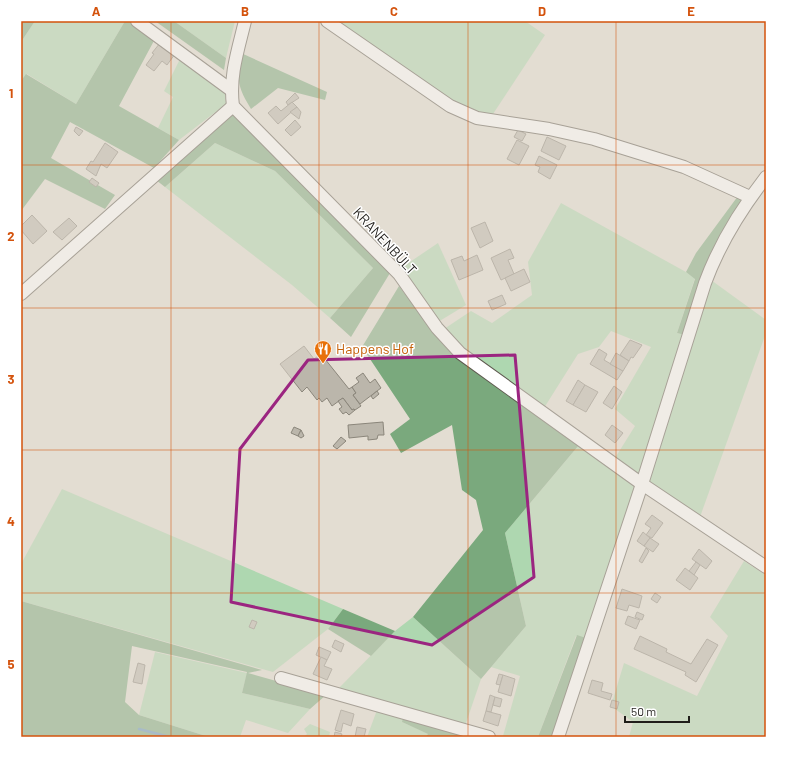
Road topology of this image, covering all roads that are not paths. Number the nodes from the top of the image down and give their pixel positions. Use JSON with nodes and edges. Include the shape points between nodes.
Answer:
{"nodes":[{"id":1,"x":137,"y":21,"type":"edge"},
{"id":2,"x":245,"y":21,"type":"edge"},
{"id":3,"x":327,"y":21,"type":"edge"},
{"id":4,"x":231,"y":90,"type":"junction"},
{"id":5,"x":233,"y":106,"type":"junction"},
{"id":6,"x":766,"y":177,"type":"edge"},
{"id":7,"x":750,"y":197,"type":"junction"},
{"id":8,"x":21,"y":294,"type":"edge"},
{"id":9,"x":642,"y":484,"type":"junction"},
{"id":10,"x":766,"y":567,"type":"edge"},
{"id":11,"x":281,"y":678,"type":"dead end"},
{"id":12,"x":489,"y":737,"type":"edge"},
{"id":13,"x":558,"y":737,"type":"edge"}],
"edges":[{"from":1,"to":4,"type":"street"},
{"from":2,"to":4,"type":"street","via":[[233,68]]},
{"from":3,"to":7,"type":"street","via":[[450,106],[477,118],[594,139],[684,167]]},
{"from":4,"to":5,"type":"street"},
{"from":5,"to":8,"type":"street"},
{"from":5,"to":9,"type":"street","name":"KRANENBÜLT","via":[[399,274],[436,328],[460,353]]},
{"from":6,"to":7,"type":"street"},
{"from":7,"to":9,"type":"street","via":[[713,262],[705,283]]},
{"from":9,"to":10,"type":"street","name":"KRANENBÜLT"},
{"from":9,"to":13,"type":"street"},
{"from":11,"to":12,"type":"street"}]}
